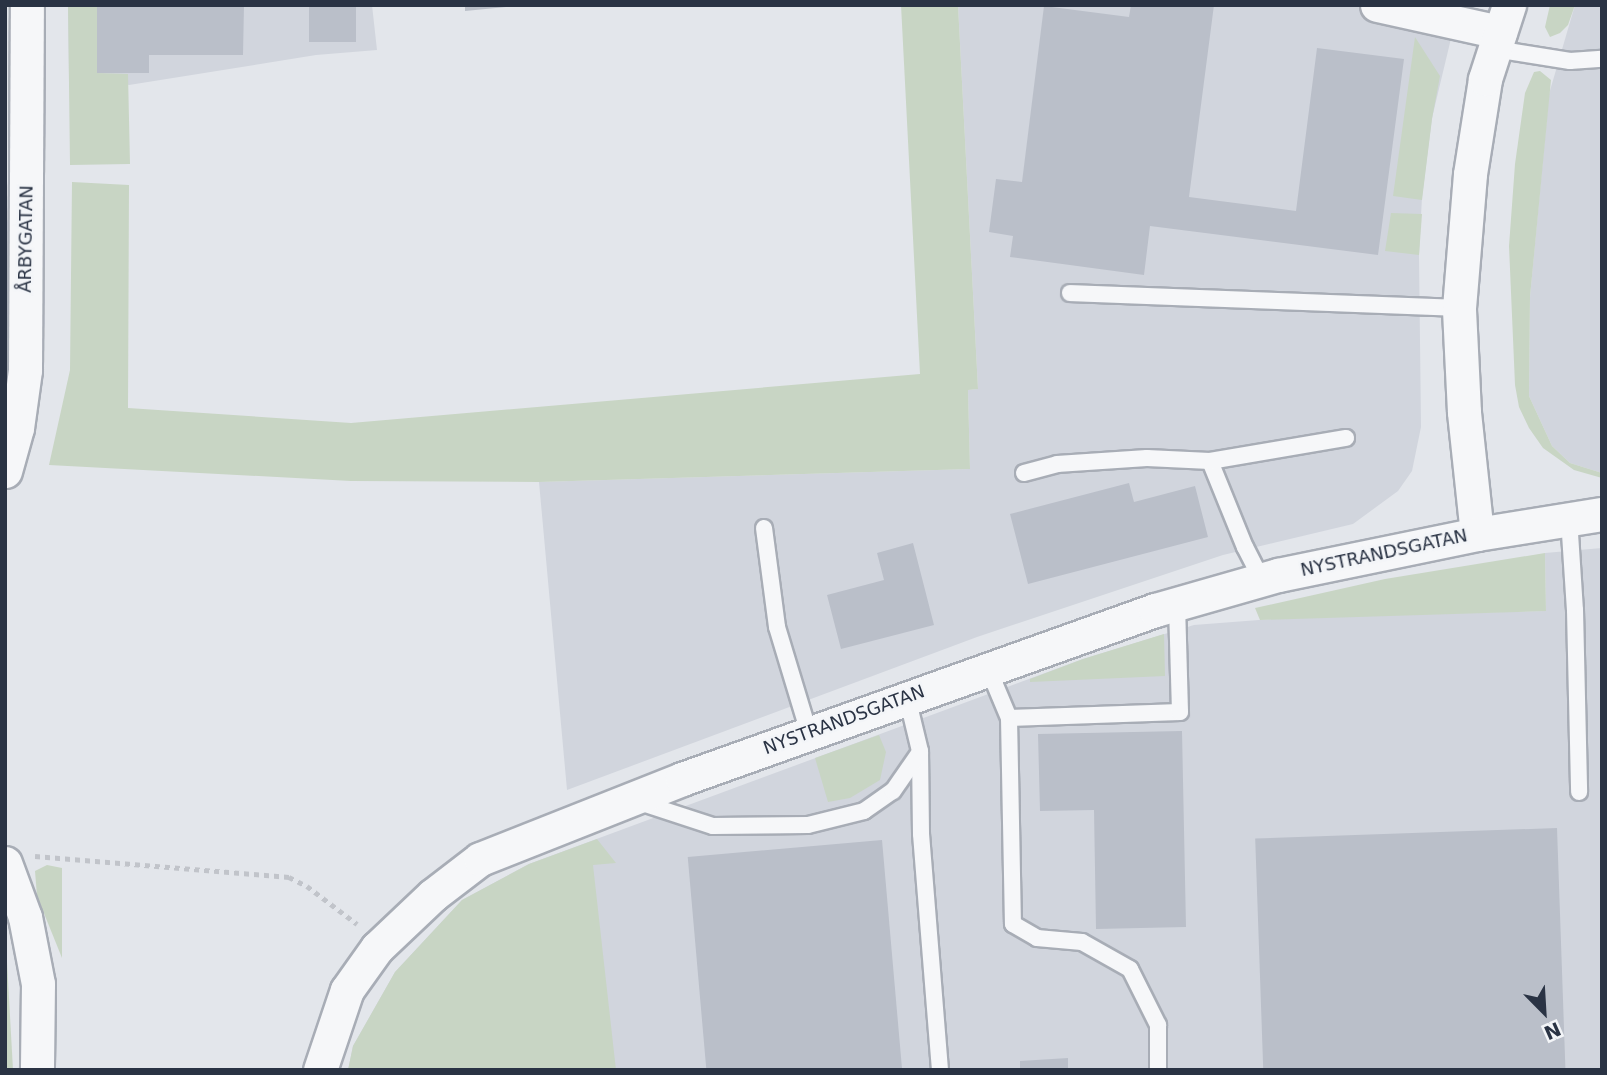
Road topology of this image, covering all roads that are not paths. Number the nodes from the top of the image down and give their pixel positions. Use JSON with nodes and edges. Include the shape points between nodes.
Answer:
{"nodes":[{"id":1,"x":27,"y":5,"type":"edge"},
{"id":2,"x":1377,"y":5,"type":"edge"},
{"id":3,"x":1501,"y":29,"type":"edge"},
{"id":4,"x":1602,"y":59,"type":"edge"},
{"id":5,"x":1070,"y":293,"type":"dead end"},
{"id":6,"x":1459,"y":308,"type":"junction"},
{"id":7,"x":1346,"y":438,"type":"dead end"},
{"id":8,"x":1210,"y":461,"type":"junction"},
{"id":9,"x":5,"y":471,"type":"edge"},
{"id":10,"x":1024,"y":473,"type":"dead end"},
{"id":11,"x":1602,"y":514,"type":"edge"},
{"id":12,"x":1569,"y":518,"type":"junction"},
{"id":13,"x":764,"y":528,"type":"dead end"},
{"id":14,"x":1477,"y":534,"type":"junction"},
{"id":15,"x":1262,"y":580,"type":"junction"},
{"id":16,"x":1177,"y":604,"type":"junction"},
{"id":17,"x":988,"y":668,"type":"junction"},
{"id":18,"x":907,"y":698,"type":"junction"},
{"id":19,"x":1009,"y":718,"type":"junction"},
{"id":20,"x":809,"y":733,"type":"junction"},
{"id":21,"x":920,"y":751,"type":"junction"},
{"id":22,"x":1578,"y":792,"type":"dead end"},
{"id":23,"x":630,"y":799,"type":"junction"},
{"id":24,"x":6,"y":865,"type":"edge"},
{"id":25,"x":37,"y":1070,"type":"edge"},
{"id":26,"x":320,"y":1070,"type":"edge"},
{"id":27,"x":940,"y":1070,"type":"edge"},
{"id":28,"x":1158,"y":1070,"type":"edge"}],
"edges":[{"from":1,"to":9,"type":"street","name":"ÅRBYGATAN","via":[[25,370]]},
{"from":2,"to":3,"type":"street"},
{"from":3,"to":4,"type":"lane","via":[[1570,61]]},
{"from":3,"to":6,"type":"street","name":"NYSTRANDSGATAN","via":[[1485,79],[1470,174]]},
{"from":5,"to":6,"type":"lane"},
{"from":6,"to":14,"type":"street","name":"NYSTRANDSGATAN"},
{"from":7,"to":8,"type":"lane"},
{"from":8,"to":10,"type":"lane","via":[[1083,462]]},
{"from":8,"to":15,"type":"lane"},
{"from":11,"to":12,"type":"street","name":"NYSTRANDSGATAN"},
{"from":12,"to":14,"type":"street","name":"NYSTRANDSGATAN"},
{"from":12,"to":22,"type":"lane"},
{"from":13,"to":20,"type":"lane","via":[[777,627]]},
{"from":14,"to":15,"type":"street","name":"NYSTRANDSGATAN"},
{"from":15,"to":16,"type":"street","name":"NYSTRANDSGATAN"},
{"from":16,"to":17,"type":"street","name":"NYSTRANDSGATAN"},
{"from":16,"to":19,"type":"lane","via":[[1180,712]]},
{"from":17,"to":18,"type":"street","name":"NYSTRANDSGATAN"},
{"from":17,"to":19,"type":"lane"},
{"from":18,"to":20,"type":"street","name":"NYSTRANDSGATAN"},
{"from":18,"to":21,"type":"lane"},
{"from":19,"to":28,"type":"lane","via":[[1013,924],[1037,938],[1082,942],[1130,969],[1158,1025]]},
{"from":20,"to":23,"type":"street","name":"NYSTRANDSGATAN"},
{"from":21,"to":23,"type":"lane","via":[[893,791],[864,811],[808,825],[713,826]]},
{"from":21,"to":27,"type":"lane","via":[[921,834]]},
{"from":23,"to":26,"type":"street","name":"NYSTRANDSGATAN","via":[[480,859],[433,895],[382,943],[347,990]]},
{"from":24,"to":25,"type":"street","via":[[25,917],[38,984]]}]}
